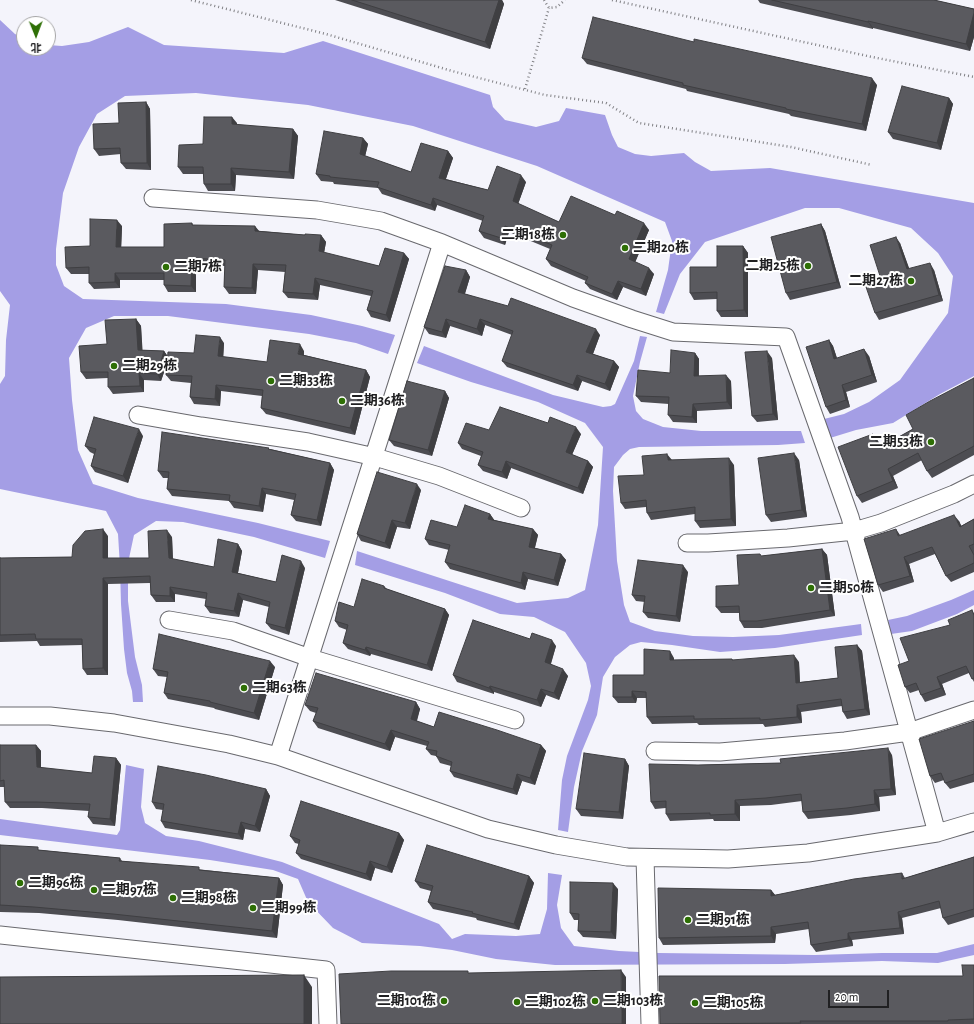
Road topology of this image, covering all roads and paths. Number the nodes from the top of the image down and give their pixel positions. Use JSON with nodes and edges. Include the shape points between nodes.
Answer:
{"nodes":[{"id":1,"x":190,"y":0,"type":"edge"},
{"id":2,"x":544,"y":0,"type":"edge"},
{"id":3,"x":565,"y":0,"type":"edge"},
{"id":4,"x":612,"y":0,"type":"edge"},
{"id":5,"x":549,"y":8,"type":"junction"},
{"id":6,"x":974,"y":77,"type":"edge"},
{"id":7,"x":525,"y":90,"type":"junction"},
{"id":8,"x":872,"y":165,"type":"dead end"},
{"id":9,"x":153,"y":198,"type":"dead end"},
{"id":10,"x":442,"y":243,"type":"junction"},
{"id":11,"x":138,"y":415,"type":"dead end"},
{"id":12,"x":374,"y":456,"type":"junction"},
{"id":13,"x":974,"y":484,"type":"edge"},
{"id":14,"x":521,"y":508,"type":"dead end"},
{"id":15,"x":854,"y":531,"type":"junction"},
{"id":16,"x":687,"y":543,"type":"dead end"},
{"id":17,"x":169,"y":620,"type":"dead end"},
{"id":18,"x":310,"y":658,"type":"junction"},
{"id":19,"x":974,"y":710,"type":"edge"},
{"id":20,"x":0,"y":716,"type":"edge"},
{"id":21,"x":515,"y":720,"type":"dead end"},
{"id":22,"x":909,"y":732,"type":"junction"},
{"id":23,"x":655,"y":751,"type":"dead end"},
{"id":24,"x":278,"y":756,"type":"junction"},
{"id":25,"x":974,"y":822,"type":"edge"},
{"id":26,"x":937,"y":833,"type":"junction"},
{"id":27,"x":645,"y":858,"type":"junction"},
{"id":28,"x":0,"y":935,"type":"edge"},
{"id":29,"x":328,"y":1024,"type":"edge"},
{"id":30,"x":650,"y":1024,"type":"edge"}],
"edges":[{"from":1,"to":7,"type":"path","via":[[326,34]]},
{"from":2,"to":5,"type":"path"},
{"from":3,"to":5,"type":"path","via":[[557,7]]},
{"from":4,"to":6,"type":"path"},
{"from":5,"to":7,"type":"path"},
{"from":7,"to":8,"type":"path","via":[[606,103],[639,123],[791,147]]},
{"from":9,"to":10,"type":"street","via":[[317,210],[381,221]]},
{"from":10,"to":12,"type":"street"},
{"from":10,"to":15,"type":"street","via":[[573,298],[673,332],[786,337]]},
{"from":11,"to":12,"type":"street","via":[[308,442]]},
{"from":12,"to":14,"type":"street","via":[[439,476]]},
{"from":12,"to":18,"type":"street"},
{"from":13,"to":15,"type":"street","via":[[881,523]]},
{"from":15,"to":16,"type":"street"},
{"from":15,"to":22,"type":"street"},
{"from":17,"to":18,"type":"street","via":[[233,631]]},
{"from":18,"to":21,"type":"street"},
{"from":18,"to":24,"type":"street"},
{"from":19,"to":22,"type":"street"},
{"from":20,"to":24,"type":"street","via":[[50,716],[114,723],[229,744]]},
{"from":22,"to":23,"type":"street","via":[[845,741],[720,752]]},
{"from":22,"to":26,"type":"street"},
{"from":24,"to":27,"type":"street","via":[[488,829],[556,845]]},
{"from":25,"to":26,"type":"street"},
{"from":26,"to":27,"type":"street","via":[[800,854],[728,859]]},
{"from":27,"to":30,"type":"street"},
{"from":28,"to":29,"type":"street","via":[[326,970]]}]}
